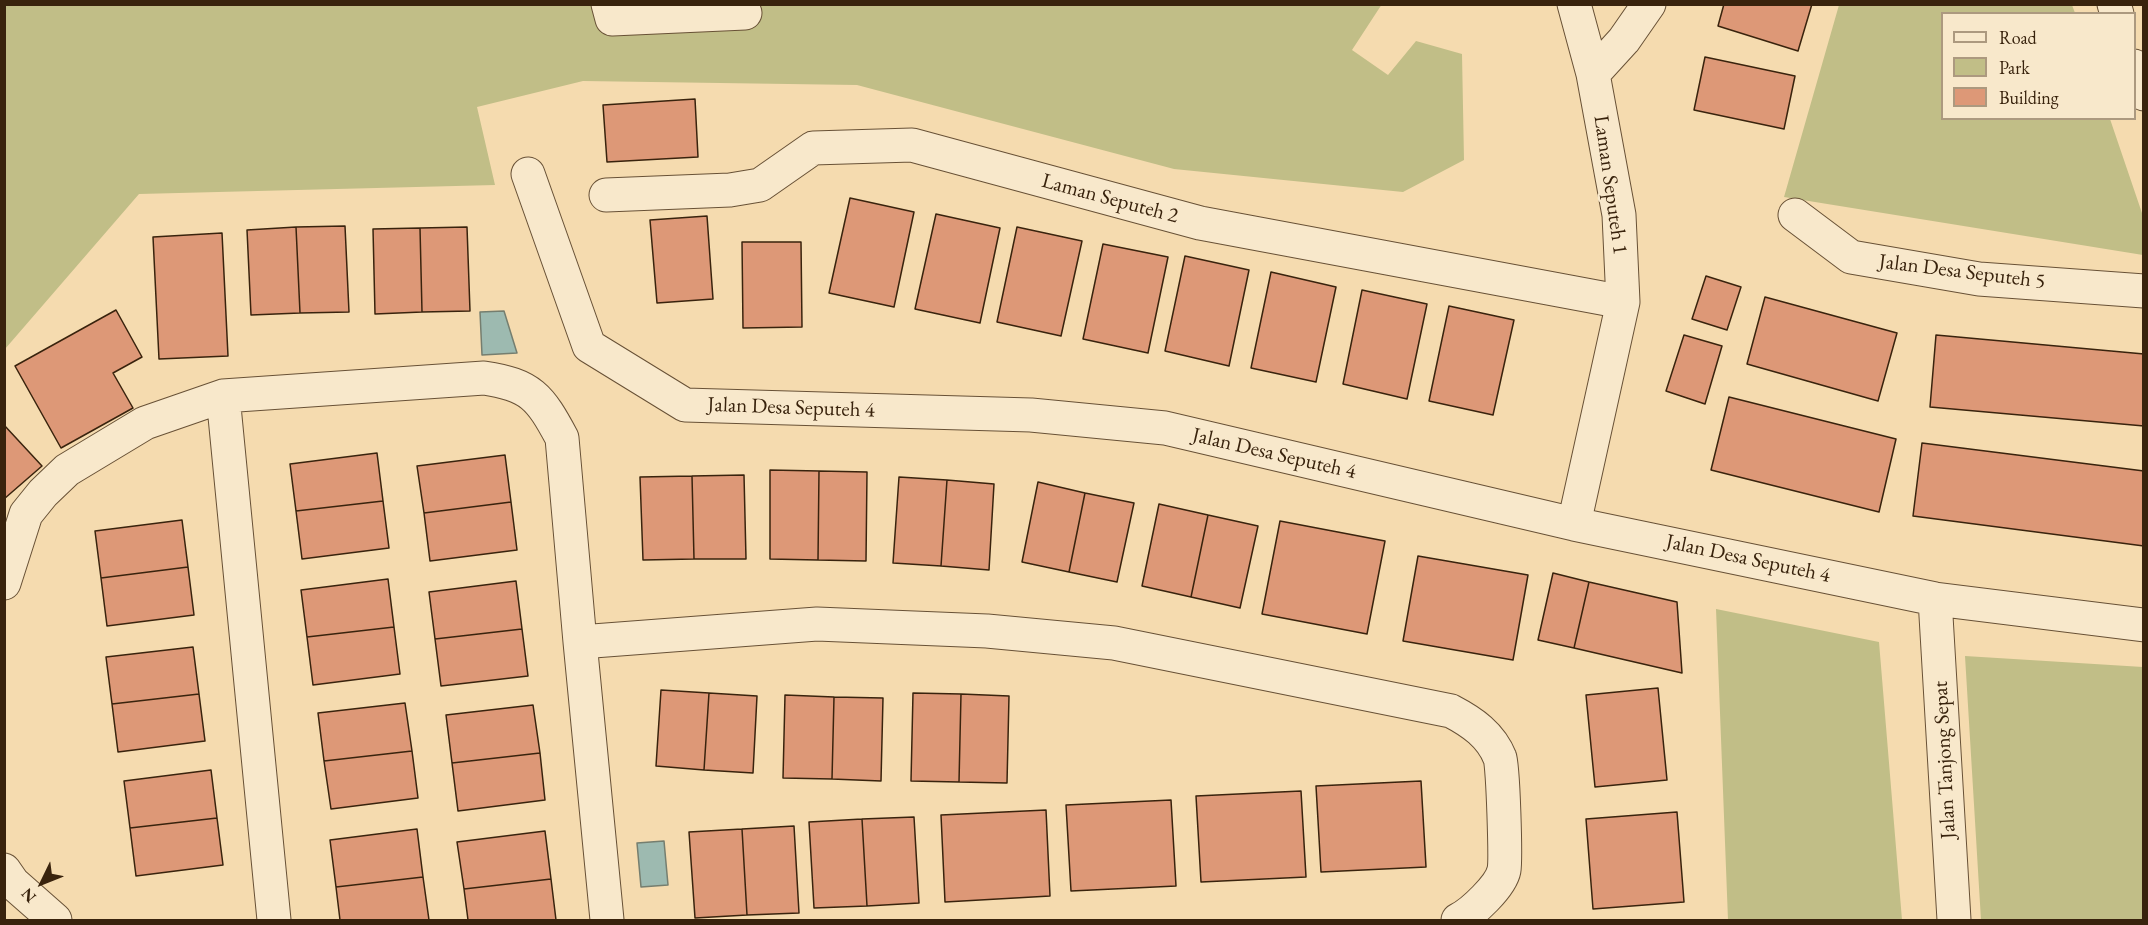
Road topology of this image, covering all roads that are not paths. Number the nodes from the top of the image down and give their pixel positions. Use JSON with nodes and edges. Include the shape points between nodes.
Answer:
{"nodes":[{"id":1,"x":608,"y":4,"type":"edge"},
{"id":2,"x":1574,"y":4,"type":"edge"},
{"id":3,"x":1649,"y":4,"type":"edge"},
{"id":4,"x":745,"y":13,"type":"dead end"},
{"id":5,"x":2136,"y":72,"type":"edge"},
{"id":6,"x":1593,"y":74,"type":"junction"},
{"id":7,"x":2144,"y":94,"type":"edge"},
{"id":8,"x":528,"y":174,"type":"dead end"},
{"id":9,"x":606,"y":195,"type":"dead end"},
{"id":10,"x":1795,"y":215,"type":"dead end"},
{"id":11,"x":2144,"y":291,"type":"edge"},
{"id":12,"x":1623,"y":302,"type":"junction"},
{"id":13,"x":223,"y":396,"type":"junction"},
{"id":14,"x":1574,"y":524,"type":"junction"},
{"id":15,"x":4,"y":583,"type":"edge"},
{"id":16,"x":1935,"y":599,"type":"junction"},
{"id":17,"x":2144,"y":625,"type":"edge"},
{"id":18,"x":580,"y":642,"type":"junction"},
{"id":19,"x":4,"y":870,"type":"edge"},
{"id":20,"x":55,"y":921,"type":"edge"},
{"id":21,"x":274,"y":921,"type":"edge"},
{"id":22,"x":608,"y":921,"type":"edge"},
{"id":23,"x":1458,"y":921,"type":"edge"},
{"id":24,"x":1954,"y":921,"type":"edge"}],
"edges":[{"from":1,"to":4,"type":"street","via":[[612,19]]},
{"from":2,"to":6,"type":"street","name":"Laman Seputeh 1"},
{"from":3,"to":6,"type":"street"},
{"from":5,"to":7,"type":"street"},
{"from":6,"to":12,"type":"street","name":"Laman Seputeh 1","via":[[1619,214]]},
{"from":8,"to":14,"type":"street","name":"Jalan Desa Seputeh 4","via":[[589,346],[686,405],[1031,415],[1165,428]]},
{"from":9,"to":12,"type":"street","name":"Laman Seputeh 2","via":[[760,186],[813,148],[912,145],[1200,223]]},
{"from":10,"to":11,"type":"street","name":"Jalan Desa Seputeh 5","via":[[1851,257],[1979,279]]},
{"from":12,"to":14,"type":"street","name":"Laman Seputeh 1"},
{"from":13,"to":15,"type":"street","via":[[145,423],[67,470],[26,514]]},
{"from":13,"to":18,"type":"street","via":[[484,378],[515,383],[542,406],[562,438]]},
{"from":13,"to":21,"type":"street"},
{"from":14,"to":16,"type":"street","name":"Jalan Desa Seputeh 4"},
{"from":16,"to":17,"type":"street","name":"Jalan Desa Seputeh 4"},
{"from":16,"to":24,"type":"street","name":"Jalan Tanjong Sepat"},
{"from":18,"to":22,"type":"street"},
{"from":18,"to":23,"type":"street","via":[[817,624],[987,631],[1114,643],[1451,711],[1490,739],[1501,760],[1504,871],[1486,898]]},
{"from":19,"to":20,"type":"street"}]}
